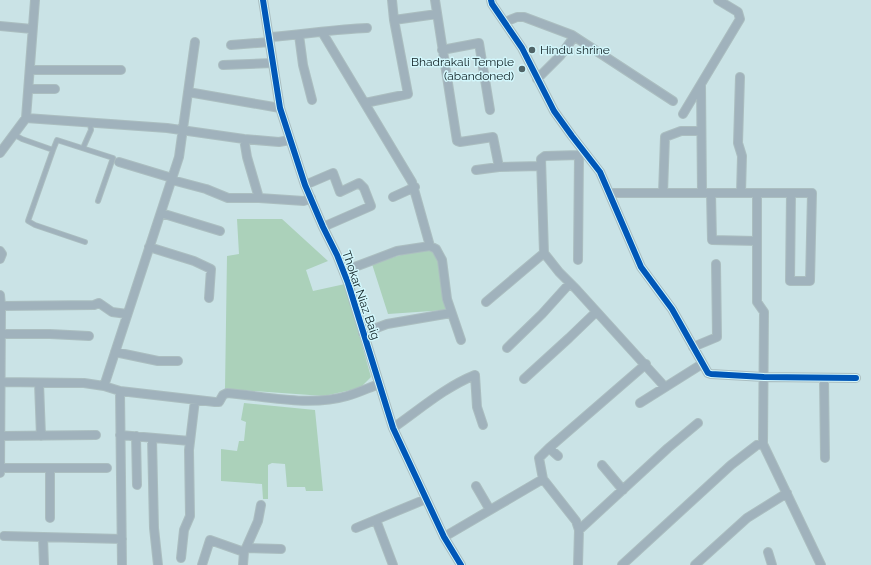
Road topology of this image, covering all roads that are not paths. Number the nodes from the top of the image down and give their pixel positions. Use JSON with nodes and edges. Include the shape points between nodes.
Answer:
{"nodes":[{"id":1,"x":35,"y":0,"type":"edge"},
{"id":2,"x":263,"y":0,"type":"edge"},
{"id":3,"x":392,"y":0,"type":"edge"},
{"id":4,"x":435,"y":0,"type":"edge"},
{"id":5,"x":491,"y":0,"type":"edge"},
{"id":6,"x":718,"y":0,"type":"edge"},
{"id":7,"x":437,"y":14,"type":"junction"},
{"id":8,"x":394,"y":20,"type":"junction"},
{"id":9,"x":505,"y":22,"type":"junction"},
{"id":10,"x":0,"y":26,"type":"edge"},
{"id":11,"x":367,"y":28,"type":"dead end"},
{"id":12,"x":32,"y":29,"type":"junction"},
{"id":13,"x":322,"y":32,"type":"junction"},
{"id":14,"x":299,"y":35,"type":"junction"},
{"id":15,"x":574,"y":37,"type":"junction"},
{"id":16,"x":269,"y":40,"type":"junction"},
{"id":17,"x":195,"y":42,"type":"dead end"},
{"id":18,"x":231,"y":45,"type":"dead end"},
{"id":19,"x":442,"y":50,"type":"junction"},
{"id":20,"x":273,"y":63,"type":"junction"},
{"id":21,"x":223,"y":65,"type":"dead end"},
{"id":22,"x":30,"y":70,"type":"junction"},
{"id":23,"x":121,"y":70,"type":"dead end"},
{"id":24,"x":740,"y":77,"type":"dead end"},
{"id":25,"x":537,"y":79,"type":"junction"},
{"id":26,"x":701,"y":84,"type":"junction"},
{"id":27,"x":29,"y":89,"type":"junction"},
{"id":28,"x":55,"y":89,"type":"dead end"},
{"id":29,"x":188,"y":92,"type":"junction"},
{"id":30,"x":312,"y":100,"type":"dead end"},
{"id":31,"x":673,"y":101,"type":"dead end"},
{"id":32,"x":365,"y":103,"type":"junction"},
{"id":33,"x":280,"y":108,"type":"junction"},
{"id":34,"x":490,"y":110,"type":"dead end"},
{"id":35,"x":683,"y":114,"type":"dead end"},
{"id":36,"x":26,"y":118,"type":"junction"},
{"id":37,"x":90,"y":123,"type":"junction"},
{"id":38,"x":182,"y":130,"type":"junction"},
{"id":39,"x":701,"y":131,"type":"junction"},
{"id":40,"x":15,"y":135,"type":"junction"},
{"id":41,"x":244,"y":139,"type":"junction"},
{"id":42,"x":290,"y":140,"type":"junction"},
{"id":43,"x":83,"y":148,"type":"junction"},
{"id":44,"x":53,"y":150,"type":"junction"},
{"id":45,"x":0,"y":153,"type":"edge"},
{"id":46,"x":583,"y":154,"type":"junction"},
{"id":47,"x":119,"y":162,"type":"dead end"},
{"id":48,"x":541,"y":166,"type":"junction"},
{"id":49,"x":500,"y":167,"type":"junction"},
{"id":50,"x":476,"y":170,"type":"dead end"},
{"id":51,"x":172,"y":179,"type":"junction"},
{"id":52,"x":305,"y":185,"type":"junction"},
{"id":53,"x":415,"y":187,"type":"junction"},
{"id":54,"x":610,"y":193,"type":"junction"},
{"id":55,"x":663,"y":193,"type":"junction"},
{"id":56,"x":702,"y":193,"type":"junction"},
{"id":57,"x":711,"y":193,"type":"junction"},
{"id":58,"x":741,"y":193,"type":"junction"},
{"id":59,"x":757,"y":193,"type":"junction"},
{"id":60,"x":791,"y":193,"type":"junction"},
{"id":61,"x":393,"y":197,"type":"dead end"},
{"id":62,"x":259,"y":198,"type":"junction"},
{"id":63,"x":311,"y":198,"type":"junction"},
{"id":64,"x":98,"y":201,"type":"dead end"},
{"id":65,"x":161,"y":213,"type":"junction"},
{"id":66,"x":323,"y":227,"type":"junction"},
{"id":67,"x":220,"y":231,"type":"dead end"},
{"id":68,"x":756,"y":241,"type":"junction"},
{"id":69,"x":85,"y":242,"type":"dead end"},
{"id":70,"x":430,"y":246,"type":"junction"},
{"id":71,"x":149,"y":247,"type":"junction"},
{"id":72,"x":0,"y":251,"type":"edge"},
{"id":73,"x":544,"y":253,"type":"junction"},
{"id":74,"x":0,"y":259,"type":"edge"},
{"id":75,"x":578,"y":260,"type":"dead end"},
{"id":76,"x":716,"y":264,"type":"dead end"},
{"id":77,"x":344,"y":271,"type":"junction"},
{"id":78,"x":570,"y":283,"type":"junction"},
{"id":79,"x":0,"y":295,"type":"edge"},
{"id":80,"x":209,"y":298,"type":"dead end"},
{"id":81,"x":486,"y":302,"type":"dead end"},
{"id":82,"x":1,"y":306,"type":"junction"},
{"id":83,"x":596,"y":312,"type":"junction"},
{"id":84,"x":451,"y":313,"type":"junction"},
{"id":85,"x":128,"y":314,"type":"junction"},
{"id":86,"x":363,"y":333,"type":"junction"},
{"id":87,"x":1,"y":334,"type":"edge"},
{"id":88,"x":89,"y":336,"type":"dead end"},
{"id":89,"x":461,"y":340,"type":"dead end"},
{"id":90,"x":693,"y":347,"type":"junction"},
{"id":91,"x":507,"y":348,"type":"dead end"},
{"id":92,"x":115,"y":352,"type":"junction"},
{"id":93,"x":178,"y":361,"type":"dead end"},
{"id":94,"x":646,"y":364,"type":"junction"},
{"id":95,"x":702,"y":364,"type":"junction"},
{"id":96,"x":764,"y":377,"type":"junction"},
{"id":97,"x":524,"y":378,"type":"dead end"},
{"id":98,"x":824,"y":378,"type":"junction"},
{"id":99,"x":856,"y":378,"type":"dead end"},
{"id":100,"x":0,"y":382,"type":"edge"},
{"id":101,"x":39,"y":383,"type":"junction"},
{"id":102,"x":379,"y":384,"type":"junction"},
{"id":103,"x":104,"y":386,"type":"junction"},
{"id":104,"x":665,"y":387,"type":"junction"},
{"id":105,"x":120,"y":391,"type":"junction"},
{"id":106,"x":195,"y":400,"type":"junction"},
{"id":107,"x":640,"y":403,"type":"dead end"},
{"id":108,"x":698,"y":424,"type":"dead end"},
{"id":109,"x":483,"y":425,"type":"dead end"},
{"id":110,"x":393,"y":428,"type":"junction"},
{"id":111,"x":96,"y":435,"type":"dead end"},
{"id":112,"x":120,"y":435,"type":"junction"},
{"id":113,"x":0,"y":436,"type":"edge"},
{"id":114,"x":41,"y":436,"type":"junction"},
{"id":115,"x":136,"y":436,"type":"junction"},
{"id":116,"x":152,"y":438,"type":"junction"},
{"id":117,"x":190,"y":441,"type":"junction"},
{"id":118,"x":763,"y":444,"type":"junction"},
{"id":119,"x":549,"y":448,"type":"junction"},
{"id":120,"x":558,"y":456,"type":"dead end"},
{"id":121,"x":825,"y":458,"type":"dead end"},
{"id":122,"x":602,"y":464,"type":"dead end"},
{"id":123,"x":0,"y":468,"type":"edge"},
{"id":124,"x":50,"y":468,"type":"junction"},
{"id":125,"x":107,"y":468,"type":"dead end"},
{"id":126,"x":0,"y":473,"type":"edge"},
{"id":127,"x":543,"y":479,"type":"junction"},
{"id":128,"x":137,"y":486,"type":"dead end"},
{"id":129,"x":476,"y":486,"type":"dead end"},
{"id":130,"x":622,"y":490,"type":"junction"},
{"id":131,"x":787,"y":493,"type":"junction"},
{"id":132,"x":426,"y":499,"type":"junction"},
{"id":133,"x":260,"y":505,"type":"dead end"},
{"id":134,"x":490,"y":510,"type":"junction"},
{"id":135,"x":50,"y":518,"type":"dead end"},
{"id":136,"x":376,"y":520,"type":"junction"},
{"id":137,"x":356,"y":528,"type":"dead end"},
{"id":138,"x":580,"y":530,"type":"junction"},
{"id":139,"x":4,"y":536,"type":"dead end"},
{"id":140,"x":43,"y":537,"type":"junction"},
{"id":141,"x":444,"y":538,"type":"junction"},
{"id":142,"x":122,"y":539,"type":"junction"},
{"id":143,"x":281,"y":549,"type":"dead end"},
{"id":144,"x":245,"y":550,"type":"junction"},
{"id":145,"x":768,"y":552,"type":"dead end"},
{"id":146,"x":181,"y":558,"type":"dead end"},
{"id":147,"x":204,"y":564,"type":"edge"},
{"id":148,"x":818,"y":564,"type":"edge"},
{"id":149,"x":44,"y":565,"type":"edge"},
{"id":150,"x":122,"y":565,"type":"edge"},
{"id":151,"x":158,"y":565,"type":"edge"},
{"id":152,"x":243,"y":565,"type":"edge"},
{"id":153,"x":393,"y":565,"type":"edge"},
{"id":154,"x":461,"y":565,"type":"edge"},
{"id":155,"x":578,"y":565,"type":"edge"},
{"id":156,"x":622,"y":565,"type":"edge"},
{"id":157,"x":695,"y":565,"type":"edge"},
{"id":158,"x":772,"y":565,"type":"edge"}],
"edges":[{"from":1,"to":12,"type":"street"},
{"from":2,"to":16,"type":"street","name":"Thokar Niaz Baig"},
{"from":3,"to":8,"type":"street"},
{"from":4,"to":7,"type":"street"},
{"from":5,"to":9,"type":"street"},
{"from":6,"to":26,"type":"street","via":[[738,12],[740,19]]},
{"from":7,"to":8,"type":"street"},
{"from":7,"to":19,"type":"street"},
{"from":8,"to":32,"type":"street","via":[[408,94]]},
{"from":9,"to":15,"type":"street","via":[[524,17]]},
{"from":9,"to":25,"type":"street","via":[[522,48]]},
{"from":10,"to":12,"type":"street"},
{"from":11,"to":13,"type":"street"},
{"from":12,"to":22,"type":"street"},
{"from":13,"to":14,"type":"street"},
{"from":13,"to":32,"type":"street"},
{"from":14,"to":16,"type":"street"},
{"from":14,"to":30,"type":"street"},
{"from":15,"to":25,"type":"street","via":[[560,56]]},
{"from":15,"to":31,"type":"street"},
{"from":16,"to":18,"type":"street"},
{"from":16,"to":20,"type":"street","name":"Thokar Niaz Baig"},
{"from":17,"to":29,"type":"street"},
{"from":19,"to":34,"type":"street","via":[[479,43]]},
{"from":19,"to":49,"type":"street","via":[[457,141],[493,137]]},
{"from":20,"to":21,"type":"street"},
{"from":20,"to":33,"type":"street","name":"Thokar Niaz Baig"},
{"from":22,"to":23,"type":"street"},
{"from":22,"to":27,"type":"street"},
{"from":24,"to":58,"type":"street","via":[[738,143],[742,156]]},
{"from":25,"to":46,"type":"street","via":[[554,111]]},
{"from":26,"to":35,"type":"street"},
{"from":26,"to":39,"type":"street"},
{"from":27,"to":28,"type":"street"},
{"from":27,"to":36,"type":"street"},
{"from":29,"to":33,"type":"street"},
{"from":29,"to":38,"type":"street"},
{"from":32,"to":53,"type":"street"},
{"from":33,"to":42,"type":"street","name":"Thokar Niaz Baig"},
{"from":36,"to":37,"type":"street"},
{"from":36,"to":40,"type":"street"},
{"from":37,"to":38,"type":"street"},
{"from":37,"to":43,"type":"lane","via":[[91,130]]},
{"from":38,"to":41,"type":"street"},
{"from":38,"to":51,"type":"street","via":[[179,157]]},
{"from":39,"to":55,"type":"street","via":[[681,131],[665,137]]},
{"from":39,"to":56,"type":"street"},
{"from":40,"to":44,"type":"lane"},
{"from":40,"to":45,"type":"street"},
{"from":41,"to":42,"type":"street","via":[[279,142]]},
{"from":41,"to":62,"type":"street"},
{"from":42,"to":52,"type":"street","name":"Thokar Niaz Baig"},
{"from":43,"to":44,"type":"lane","via":[[57,140]]},
{"from":43,"to":64,"type":"lane","via":[[113,158]]},
{"from":44,"to":69,"type":"lane","via":[[28,221]]},
{"from":46,"to":48,"type":"street","via":[[544,156],[541,159]]},
{"from":46,"to":54,"type":"street","via":[[600,172]]},
{"from":46,"to":75,"type":"street"},
{"from":47,"to":51,"type":"street"},
{"from":48,"to":49,"type":"street"},
{"from":48,"to":73,"type":"street"},
{"from":49,"to":50,"type":"street"},
{"from":51,"to":62,"type":"street","via":[[228,198]]},
{"from":51,"to":65,"type":"street"},
{"from":52,"to":63,"type":"street","name":"Thokar Niaz Baig"},
{"from":52,"to":66,"type":"street","via":[[333,173],[340,192],[359,183],[364,188],[371,206]]},
{"from":53,"to":61,"type":"street"},
{"from":53,"to":70,"type":"street"},
{"from":54,"to":55,"type":"street"},
{"from":54,"to":90,"type":"street","via":[[641,267],[672,309]]},
{"from":55,"to":56,"type":"street"},
{"from":56,"to":57,"type":"street"},
{"from":57,"to":58,"type":"street"},
{"from":57,"to":68,"type":"street","via":[[712,240]]},
{"from":58,"to":59,"type":"street"},
{"from":59,"to":60,"type":"street"},
{"from":59,"to":68,"type":"street"},
{"from":60,"to":60,"type":"street","via":[[790,281],[810,281],[812,193]]},
{"from":62,"to":63,"type":"street","via":[[304,201]]},
{"from":63,"to":66,"type":"street","name":"Thokar Niaz Baig"},
{"from":65,"to":67,"type":"street"},
{"from":65,"to":71,"type":"street"},
{"from":66,"to":77,"type":"street","name":"Thokar Niaz Baig"},
{"from":68,"to":96,"type":"street","via":[[757,302],[764,312]]},
{"from":70,"to":77,"type":"street","via":[[397,251]]},
{"from":70,"to":84,"type":"street","via":[[436,249],[442,260]]},
{"from":71,"to":80,"type":"street","via":[[211,269]]},
{"from":71,"to":85,"type":"street"},
{"from":72,"to":74,"type":"street"},
{"from":73,"to":78,"type":"street"},
{"from":73,"to":81,"type":"street"},
{"from":76,"to":90,"type":"street","via":[[717,336]]},
{"from":77,"to":86,"type":"street","name":"Thokar Niaz Baig"},
{"from":78,"to":83,"type":"street"},
{"from":78,"to":91,"type":"street"},
{"from":79,"to":82,"type":"street"},
{"from":82,"to":85,"type":"street","via":[[99,303],[112,312]]},
{"from":82,"to":87,"type":"street"},
{"from":83,"to":94,"type":"street"},
{"from":83,"to":97,"type":"street"},
{"from":84,"to":86,"type":"street","via":[[387,324]]},
{"from":84,"to":89,"type":"street"},
{"from":85,"to":92,"type":"street"},
{"from":86,"to":102,"type":"street","name":"Thokar Niaz Baig"},
{"from":87,"to":88,"type":"street"},
{"from":87,"to":100,"type":"street"},
{"from":90,"to":95,"type":"street"},
{"from":92,"to":93,"type":"street"},
{"from":92,"to":103,"type":"street"},
{"from":94,"to":104,"type":"street"},
{"from":94,"to":119,"type":"street"},
{"from":95,"to":96,"type":"street","via":[[711,374]]},
{"from":95,"to":104,"type":"street"},
{"from":96,"to":98,"type":"street"},
{"from":96,"to":118,"type":"street"},
{"from":98,"to":99,"type":"street"},
{"from":98,"to":121,"type":"street"},
{"from":100,"to":101,"type":"street"},
{"from":100,"to":113,"type":"street"},
{"from":101,"to":103,"type":"street","via":[[84,383]]},
{"from":101,"to":114,"type":"street"},
{"from":102,"to":106,"type":"street","via":[[335,399],[295,400],[227,393],[219,402]]},
{"from":102,"to":110,"type":"street","name":"Thokar Niaz Baig"},
{"from":103,"to":105,"type":"street"},
{"from":104,"to":107,"type":"street"},
{"from":105,"to":106,"type":"street"},
{"from":105,"to":112,"type":"street"},
{"from":106,"to":117,"type":"street"},
{"from":108,"to":130,"type":"street"},
{"from":109,"to":110,"type":"street","via":[[477,407],[475,375],[450,388]]},
{"from":110,"to":132,"type":"street","name":"Thokar Niaz Baig"},
{"from":111,"to":114,"type":"street"},
{"from":112,"to":115,"type":"street"},
{"from":112,"to":142,"type":"street"},
{"from":113,"to":114,"type":"street"},
{"from":113,"to":123,"type":"street"},
{"from":115,"to":116,"type":"street"},
{"from":115,"to":128,"type":"street"},
{"from":116,"to":117,"type":"street"},
{"from":116,"to":151,"type":"street","via":[[154,528]]},
{"from":117,"to":146,"type":"street","via":[[190,516],[184,530]]},
{"from":118,"to":131,"type":"street"},
{"from":118,"to":156,"type":"street","via":[[757,445],[731,465]]},
{"from":119,"to":120,"type":"street"},
{"from":119,"to":127,"type":"street","via":[[539,458]]},
{"from":122,"to":130,"type":"street"},
{"from":123,"to":124,"type":"street"},
{"from":123,"to":126,"type":"street"},
{"from":124,"to":125,"type":"street"},
{"from":124,"to":135,"type":"street"},
{"from":127,"to":134,"type":"street"},
{"from":127,"to":138,"type":"street","via":[[572,514]]},
{"from":129,"to":134,"type":"street"},
{"from":130,"to":138,"type":"street"},
{"from":131,"to":148,"type":"street"},
{"from":131,"to":157,"type":"street","via":[[747,518]]},
{"from":132,"to":136,"type":"street"},
{"from":132,"to":141,"type":"street","name":"Thokar Niaz Baig"},
{"from":133,"to":144,"type":"street","via":[[258,521]]},
{"from":134,"to":141,"type":"street"},
{"from":136,"to":137,"type":"street"},
{"from":136,"to":153,"type":"street"},
{"from":138,"to":155,"type":"street"},
{"from":139,"to":140,"type":"street"},
{"from":140,"to":142,"type":"street"},
{"from":140,"to":149,"type":"street"},
{"from":141,"to":154,"type":"street","name":"Thokar Niaz Baig"},
{"from":142,"to":150,"type":"street"},
{"from":143,"to":144,"type":"street"},
{"from":144,"to":147,"type":"street","via":[[210,540]]},
{"from":144,"to":152,"type":"street"},
{"from":145,"to":158,"type":"street"}]}
